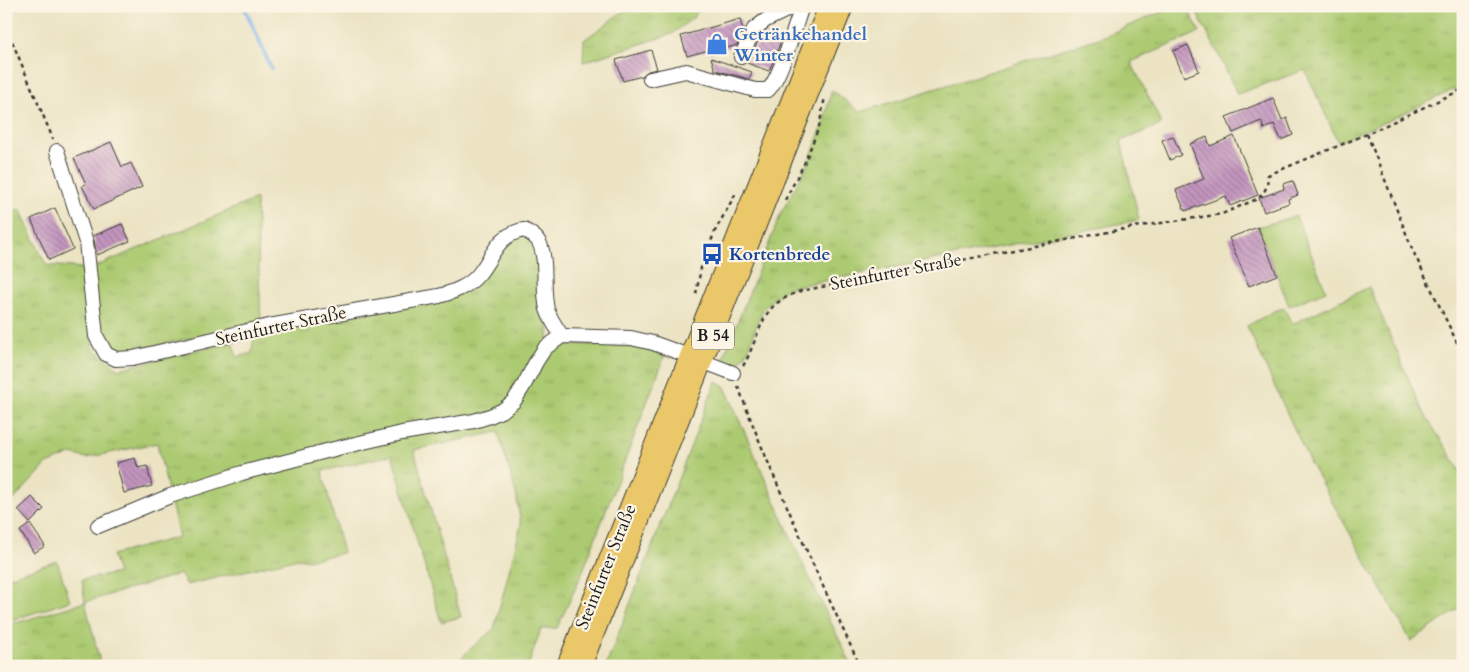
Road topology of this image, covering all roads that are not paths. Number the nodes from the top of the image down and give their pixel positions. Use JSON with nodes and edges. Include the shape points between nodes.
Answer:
{"nodes":[{"id":1,"x":795,"y":6,"type":"edge"},
{"id":2,"x":802,"y":6,"type":"edge"},
{"id":3,"x":828,"y":6,"type":"edge"},
{"id":4,"x":844,"y":6,"type":"edge"},
{"id":5,"x":741,"y":57,"type":"dead end"},
{"id":6,"x":650,"y":79,"type":"dead end"},
{"id":7,"x":768,"y":90,"type":"junction"},
{"id":8,"x":790,"y":102,"type":"junction"},
{"id":9,"x":58,"y":151,"type":"road end"},
{"id":10,"x":562,"y":336,"type":"junction"},
{"id":11,"x":696,"y":359,"type":"junction"},
{"id":12,"x":733,"y":373,"type":"road end"},
{"id":13,"x":98,"y":526,"type":"dead end"},
{"id":14,"x":566,"y":666,"type":"edge"},
{"id":15,"x":582,"y":666,"type":"edge"}],
"edges":[{"from":1,"to":5,"type":"lane","via":[[754,29]]},
{"from":2,"to":7,"type":"lane"},
{"from":3,"to":8,"type":"main road","name":"Steinfurter Straße","number":"B 54"},
{"from":4,"to":11,"type":"main road","name":"Steinfurter Straße","number":"B 54"},
{"from":6,"to":7,"type":"lane","via":[[686,71],[755,90]]},
{"from":7,"to":8,"type":"lane","via":[[772,96]]},
{"from":8,"to":11,"type":"main road","name":"Steinfurter Straße","number":"B 54"},
{"from":9,"to":10,"type":"lane","name":"Steinfurter Straße","via":[[86,242],[96,336],[106,354],[116,359],[457,291],[477,277],[506,236],[524,230],[539,242],[543,254],[547,308]]},
{"from":10,"to":11,"type":"lane","via":[[631,338]]},
{"from":10,"to":13,"type":"lane","via":[[545,348],[514,400],[490,416],[402,433],[242,473],[170,496]]},
{"from":11,"to":12,"type":"lane"},
{"from":11,"to":14,"type":"main road","name":"Steinfurter Straße","number":"B 54"},
{"from":11,"to":15,"type":"main road","name":"Steinfurter Straße","number":"B 54"}]}
